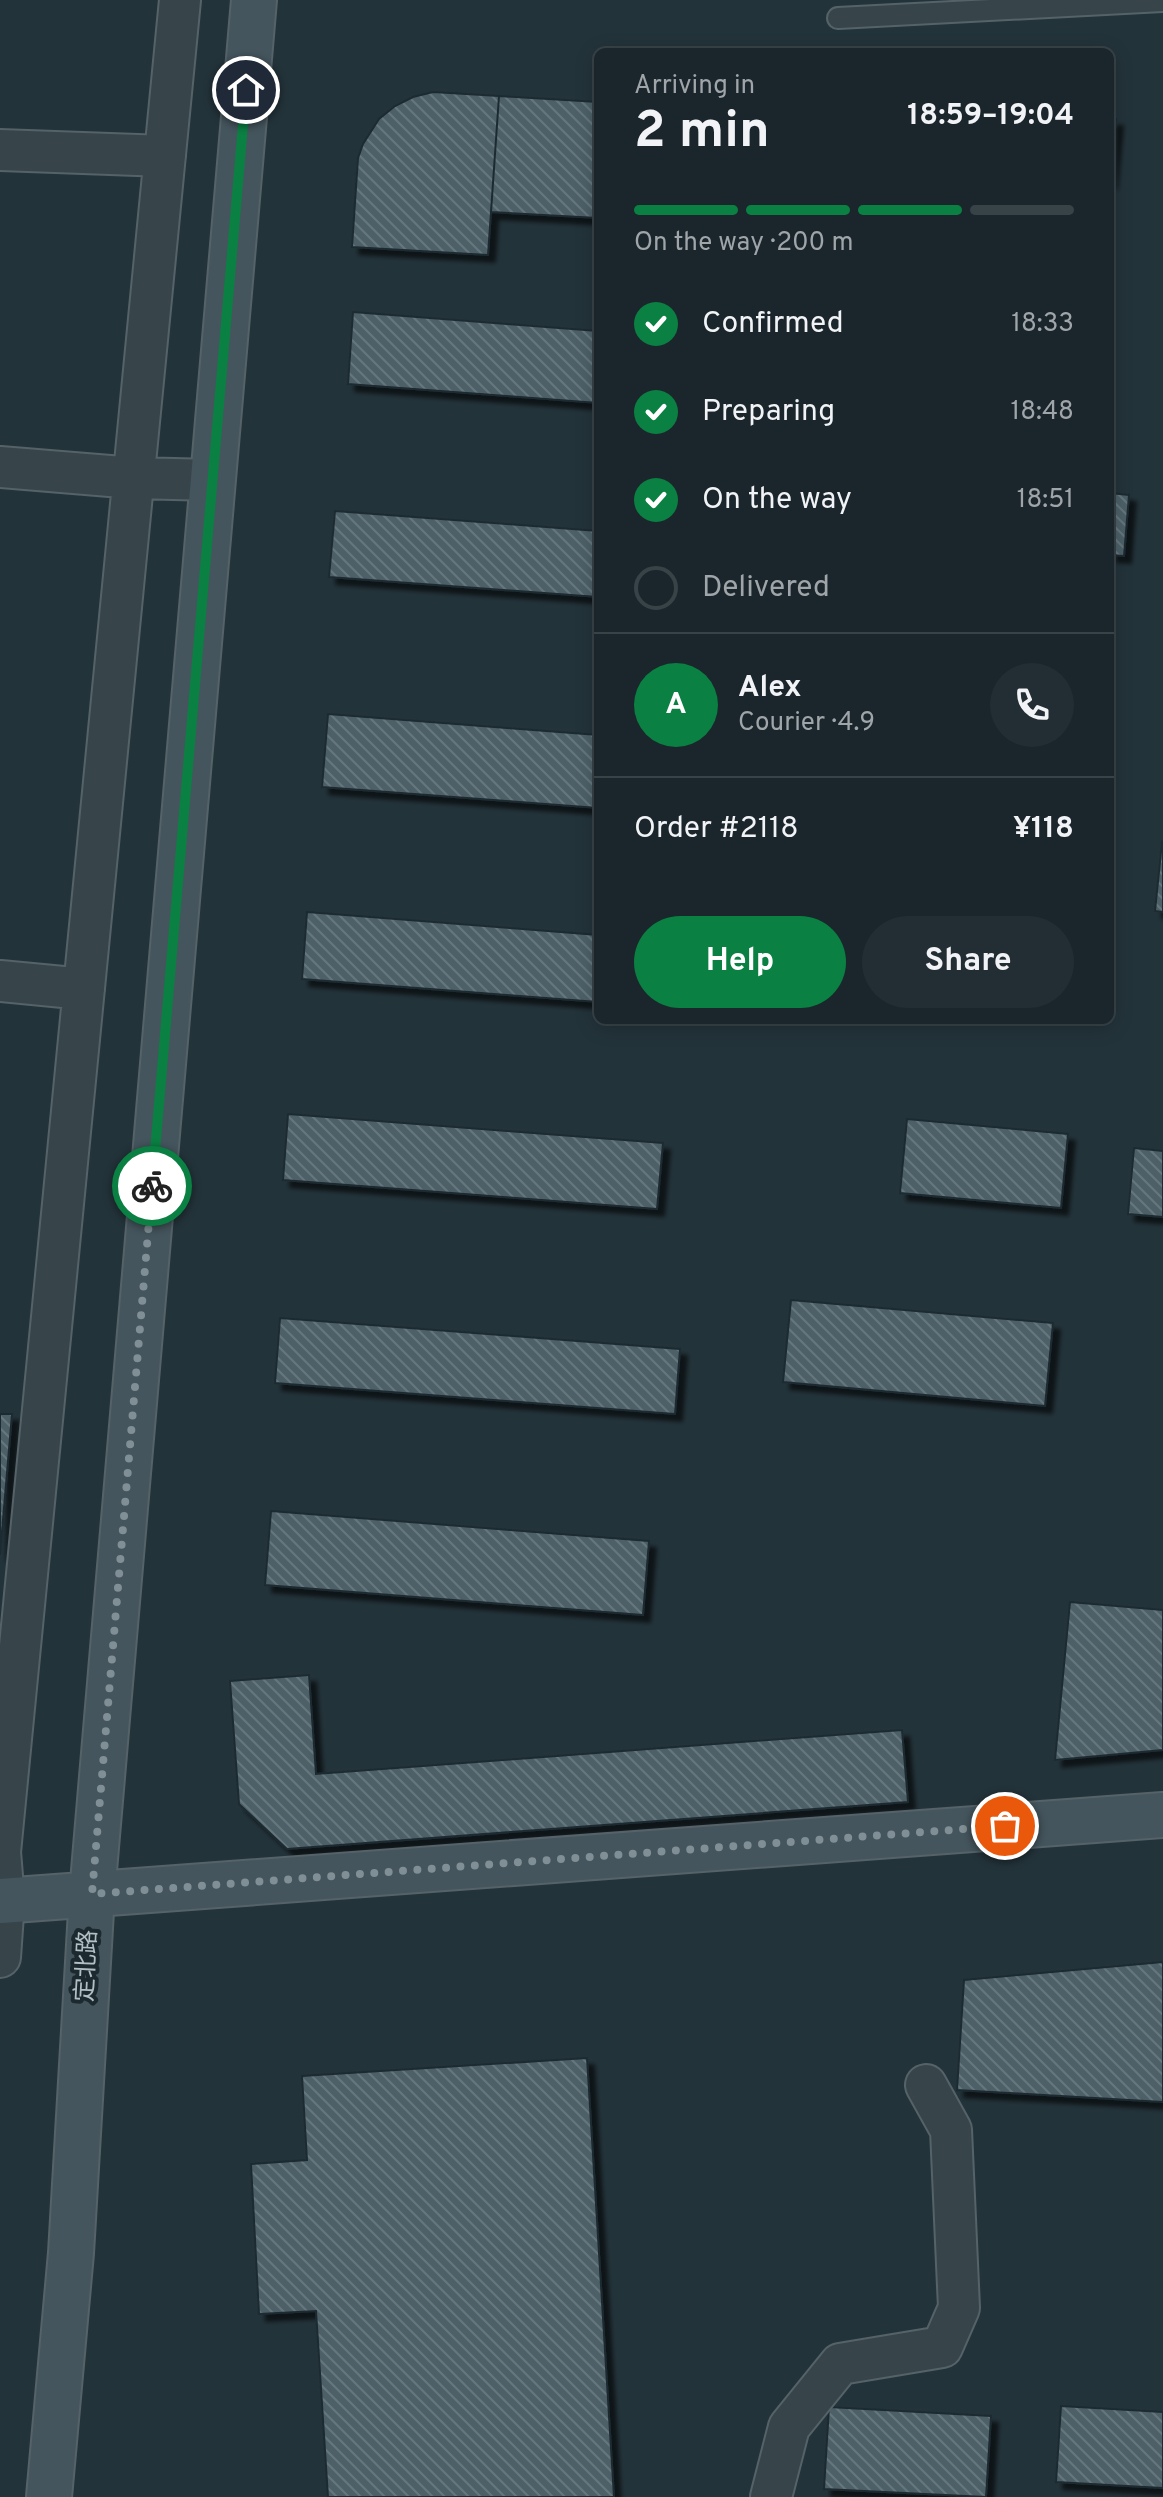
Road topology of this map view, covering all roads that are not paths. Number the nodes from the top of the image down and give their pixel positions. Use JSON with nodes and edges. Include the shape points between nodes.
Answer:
{"nodes":[{"id":1,"x":180,"y":0,"type":"edge"},
{"id":2,"x":254,"y":0,"type":"edge"},
{"id":3,"x":1150,"y":1,"type":"edge"},
{"id":4,"x":838,"y":18,"type":"dead end"},
{"id":5,"x":0,"y":150,"type":"edge"},
{"id":6,"x":165,"y":156,"type":"junction"},
{"id":7,"x":0,"y":467,"type":"edge"},
{"id":8,"x":134,"y":478,"type":"junction"},
{"id":9,"x":213,"y":480,"type":"junction"},
{"id":10,"x":0,"y":981,"type":"edge"},
{"id":11,"x":84,"y":989,"type":"junction"},
{"id":12,"x":1163,"y":1815,"type":"edge"},
{"id":13,"x":92,"y":1894,"type":"junction"},
{"id":14,"x":2,"y":1900,"type":"edge"},
{"id":15,"x":0,"y":1957,"type":"edge"},
{"id":16,"x":926,"y":2085,"type":"dead end"},
{"id":17,"x":49,"y":2497,"type":"edge"},
{"id":18,"x":771,"y":2497,"type":"edge"}],
"edges":[{"from":1,"to":6,"type":"street"},
{"from":2,"to":9,"type":"street","name":"定北路"},
{"from":3,"to":4,"type":"lane"},
{"from":5,"to":6,"type":"street"},
{"from":6,"to":8,"type":"street"},
{"from":7,"to":8,"type":"street"},
{"from":8,"to":9,"type":"street"},
{"from":8,"to":11,"type":"street"},
{"from":9,"to":13,"type":"street","name":"定北路"},
{"from":10,"to":11,"type":"street"},
{"from":11,"to":14,"type":"street","via":[[0,1852]]},
{"from":12,"to":13,"type":"street"},
{"from":13,"to":14,"type":"street"},
{"from":13,"to":17,"type":"street","name":"定北路","via":[[71,2253]]},
{"from":14,"to":15,"type":"street"},
{"from":16,"to":18,"type":"street","via":[[951,2130],[959,2308],[942,2347],[840,2364],[789,2427]]}]}
